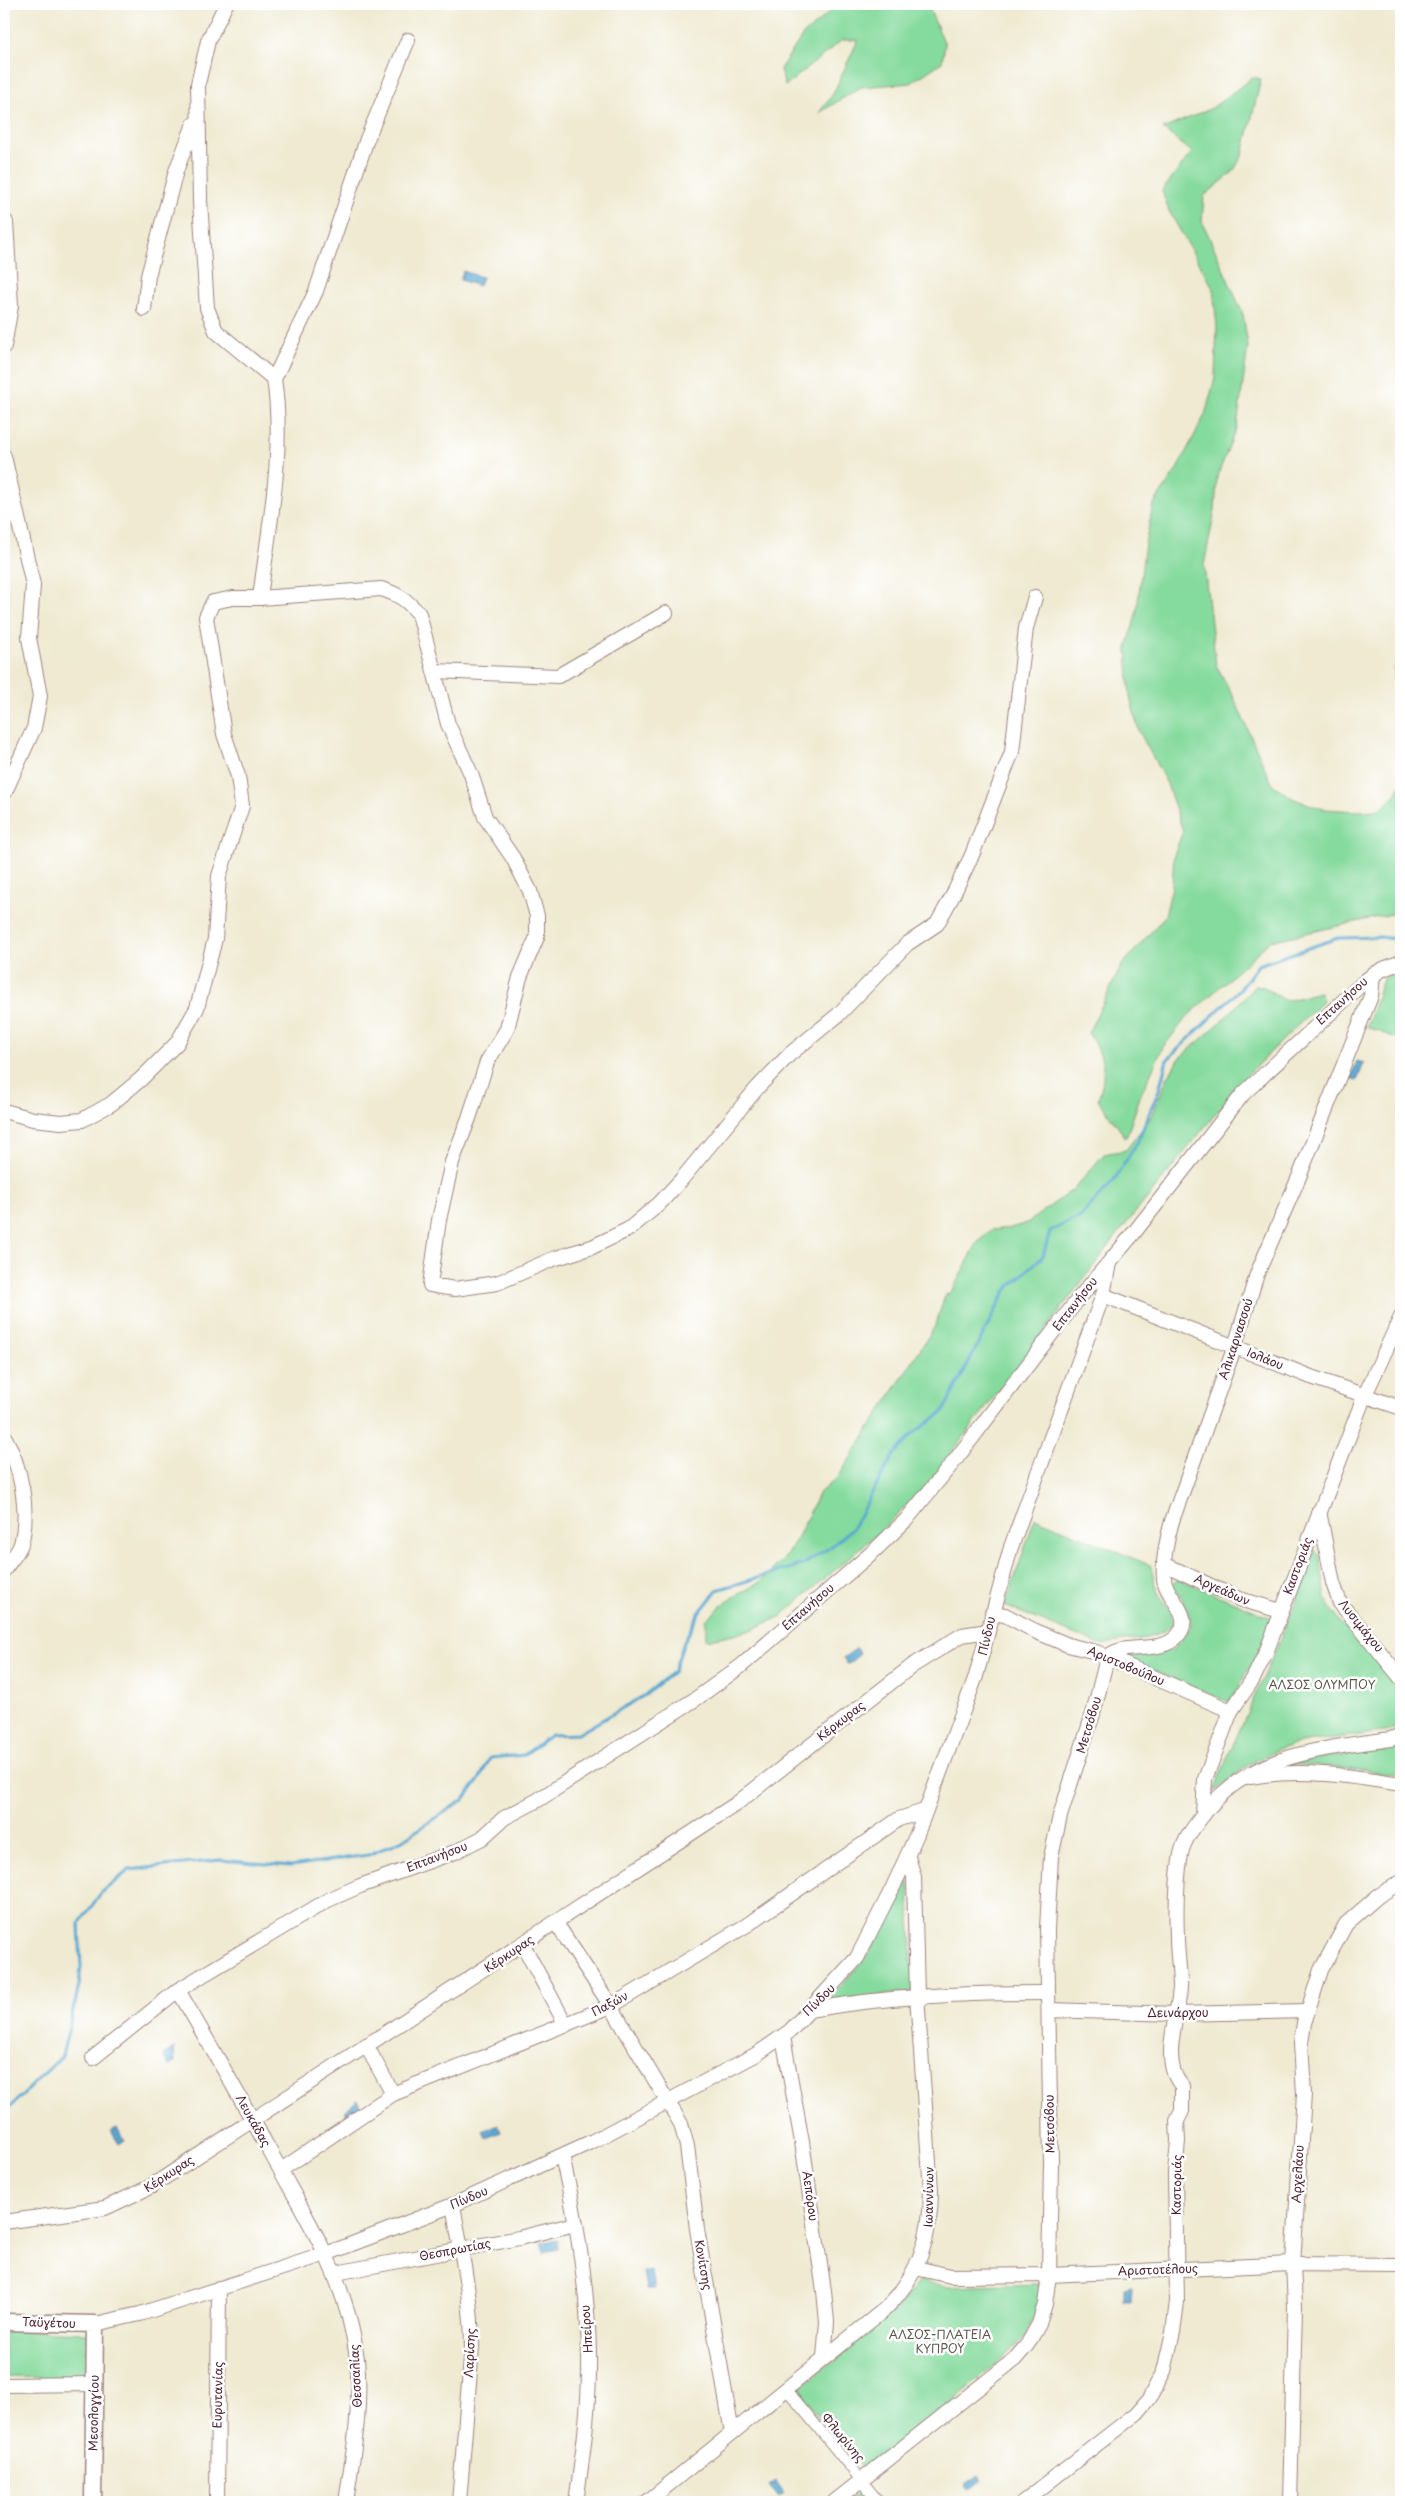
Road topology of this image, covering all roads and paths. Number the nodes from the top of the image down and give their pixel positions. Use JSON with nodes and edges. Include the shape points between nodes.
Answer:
{"nodes":[{"id":1,"x":226,"y":4,"type":"edge"},
{"id":2,"x":408,"y":40,"type":"dead end"},
{"id":3,"x":198,"y":115,"type":"junction"},
{"id":4,"x":6,"y":222,"type":"dead end"},
{"id":5,"x":144,"y":309,"type":"dead end"},
{"id":6,"x":4,"y":346,"type":"edge"},
{"id":7,"x":274,"y":379,"type":"junction"},
{"id":8,"x":4,"y":456,"type":"edge"},
{"id":9,"x":1035,"y":596,"type":"dead end"},
{"id":10,"x":260,"y":598,"type":"junction"},
{"id":11,"x":666,"y":613,"type":"dead end"},
{"id":12,"x":434,"y":671,"type":"junction"},
{"id":13,"x":4,"y":794,"type":"edge"},
{"id":14,"x":1401,"y":962,"type":"edge"},
{"id":15,"x":1374,"y":974,"type":"junction"},
{"id":16,"x":4,"y":1111,"type":"edge"},
{"id":17,"x":1110,"y":1260,"type":"junction"},
{"id":18,"x":1103,"y":1295,"type":"junction"},
{"id":19,"x":1401,"y":1317,"type":"edge"},
{"id":20,"x":1235,"y":1346,"type":"junction"},
{"id":21,"x":1364,"y":1397,"type":"junction"},
{"id":22,"x":1401,"y":1408,"type":"edge"},
{"id":23,"x":4,"y":1436,"type":"edge"},
{"id":24,"x":1319,"y":1511,"type":"junction"},
{"id":25,"x":1164,"y":1564,"type":"junction"},
{"id":26,"x":4,"y":1570,"type":"edge"},
{"id":27,"x":1281,"y":1611,"type":"junction"},
{"id":28,"x":992,"y":1613,"type":"junction"},
{"id":29,"x":988,"y":1631,"type":"junction"},
{"id":30,"x":1386,"y":1656,"type":"junction"},
{"id":31,"x":1108,"y":1658,"type":"junction"},
{"id":32,"x":1401,"y":1663,"type":"edge"},
{"id":33,"x":1401,"y":1678,"type":"edge"},
{"id":34,"x":1231,"y":1711,"type":"junction"},
{"id":35,"x":1401,"y":1735,"type":"edge"},
{"id":36,"x":1242,"y":1778,"type":"junction"},
{"id":37,"x":1401,"y":1784,"type":"edge"},
{"id":38,"x":924,"y":1811,"type":"junction"},
{"id":39,"x":1203,"y":1815,"type":"junction"},
{"id":40,"x":908,"y":1857,"type":"junction"},
{"id":41,"x":1401,"y":1882,"type":"edge"},
{"id":42,"x":556,"y":1923,"type":"junction"},
{"id":43,"x":522,"y":1945,"type":"junction"},
{"id":44,"x":178,"y":1990,"type":"junction"},
{"id":45,"x":1048,"y":1993,"type":"junction"},
{"id":46,"x":918,"y":1996,"type":"junction"},
{"id":47,"x":611,"y":2006,"type":"junction"},
{"id":48,"x":809,"y":2010,"type":"junction"},
{"id":49,"x":1048,"y":2010,"type":"junction"},
{"id":50,"x":1307,"y":2012,"type":"junction"},
{"id":51,"x":1176,"y":2014,"type":"junction"},
{"id":52,"x":566,"y":2025,"type":"junction"},
{"id":53,"x":783,"y":2036,"type":"junction"},
{"id":54,"x":366,"y":2045,"type":"junction"},
{"id":55,"x":92,"y":2058,"type":"dead end"},
{"id":56,"x":393,"y":2094,"type":"junction"},
{"id":57,"x":668,"y":2100,"type":"junction"},
{"id":58,"x":252,"y":2119,"type":"junction"},
{"id":59,"x":562,"y":2156,"type":"junction"},
{"id":60,"x":281,"y":2170,"type":"junction"},
{"id":61,"x":453,"y":2205,"type":"junction"},
{"id":62,"x":4,"y":2222,"type":"edge"},
{"id":63,"x":574,"y":2224,"type":"junction"},
{"id":64,"x":460,"y":2249,"type":"junction"},
{"id":65,"x":326,"y":2254,"type":"junction"},
{"id":66,"x":1293,"y":2264,"type":"junction"},
{"id":67,"x":1401,"y":2265,"type":"edge"},
{"id":68,"x":916,"y":2268,"type":"junction"},
{"id":69,"x":1177,"y":2269,"type":"junction"},
{"id":70,"x":336,"y":2273,"type":"junction"},
{"id":71,"x":1049,"y":2275,"type":"junction"},
{"id":72,"x":219,"y":2288,"type":"junction"},
{"id":73,"x":4,"y":2322,"type":"edge"},
{"id":74,"x":95,"y":2324,"type":"junction"},
{"id":75,"x":824,"y":2357,"type":"junction"},
{"id":76,"x":95,"y":2384,"type":"junction"},
{"id":77,"x":4,"y":2385,"type":"edge"},
{"id":78,"x":787,"y":2390,"type":"junction"},
{"id":79,"x":732,"y":2433,"type":"junction"},
{"id":80,"x":862,"y":2481,"type":"junction"},
{"id":81,"x":93,"y":2502,"type":"edge"},
{"id":82,"x":218,"y":2502,"type":"edge"},
{"id":83,"x":346,"y":2502,"type":"edge"},
{"id":84,"x":459,"y":2502,"type":"edge"},
{"id":85,"x":576,"y":2502,"type":"edge"},
{"id":86,"x":646,"y":2502,"type":"edge"},
{"id":87,"x":834,"y":2502,"type":"edge"},
{"id":88,"x":879,"y":2502,"type":"edge"},
{"id":89,"x":1023,"y":2502,"type":"edge"},
{"id":90,"x":1290,"y":2502,"type":"edge"}],
"edges":[{"from":1,"to":3,"type":"street","via":[[208,41],[198,84]]},
{"from":2,"to":7,"type":"street","via":[[367,139],[316,291]]},
{"from":3,"to":5,"type":"street","via":[[176,171],[148,276]]},
{"from":3,"to":7,"type":"street","via":[[207,308],[216,331]]},
{"from":4,"to":6,"type":"street","via":[[11,306]]},
{"from":7,"to":10,"type":"street","via":[[278,402],[278,442]]},
{"from":8,"to":13,"type":"street","via":[[33,585],[29,638],[40,696],[34,728]]},
{"from":9,"to":12,"type":"street","via":[[1026,628],[1012,752],[972,854],[937,924],[908,944],[838,1015],[790,1054],[741,1106],[659,1204],[629,1229],[592,1247],[553,1259],[497,1283],[455,1289],[430,1285],[439,1220],[450,1172],[487,1062],[507,1029],[520,978],[537,937],[537,916],[530,891],[513,858],[485,817],[471,774],[448,724]]},
{"from":10,"to":12,"type":"street","via":[[381,589],[399,594],[419,614]]},
{"from":10,"to":16,"type":"street","via":[[213,602],[206,617],[222,726],[238,776],[242,806],[219,876],[215,939],[197,1008],[177,1043],[141,1079],[111,1104],[82,1120],[33,1120]]},
{"from":11,"to":12,"type":"street","via":[[558,676]]},
{"from":14,"to":15,"type":"street","name":"Επτανήσου"},
{"from":15,"to":17,"type":"street","name":"Επτανήσου","via":[[1276,1060],[1243,1094]]},
{"from":15,"to":20,"type":"street","name":"Αλικαρνασσού","via":[[1371,996],[1299,1177],[1256,1274]]},
{"from":17,"to":18,"type":"street","name":"Πίνδου"},
{"from":17,"to":44,"type":"street","name":"Επτανήσου","via":[[906,1520],[734,1671],[538,1800],[504,1818],[482,1838],[455,1852],[328,1900]]},
{"from":18,"to":20,"type":"street","name":"Ιολάου"},
{"from":18,"to":28,"type":"street","name":"Πίνδου","via":[[1011,1547]]},
{"from":19,"to":21,"type":"street","name":"Καστοριάς"},
{"from":20,"to":21,"type":"street","name":"Ιολάου"},
{"from":20,"to":25,"type":"street","name":"Αλικαρνασσού","via":[[1174,1515]]},
{"from":21,"to":22,"type":"street","name":"Ιολάου"},
{"from":21,"to":24,"type":"street","name":"Καστοριάς"},
{"from":23,"to":26,"type":"street","via":[[22,1488],[25,1520],[20,1546]]},
{"from":24,"to":27,"type":"street","name":"Καστοριάς"},
{"from":24,"to":30,"type":"street","name":"Λυσιμάχου","via":[[1332,1583],[1340,1603]]},
{"from":25,"to":27,"type":"street","name":"Αργεάδων","via":[[1239,1599]]},
{"from":25,"to":31,"type":"street","name":"Αλικαρνασσού","via":[[1164,1582],[1182,1614],[1180,1633],[1164,1644],[1118,1651]]},
{"from":27,"to":34,"type":"street","name":"Καστοριάς","via":[[1259,1667]]},
{"from":28,"to":29,"type":"street","name":"Πίνδου"},
{"from":28,"to":31,"type":"street","name":"Αριστοβούλου","via":[[1005,1615],[1037,1632]]},
{"from":29,"to":38,"type":"street","name":"Πίνδου","via":[[976,1676]]},
{"from":29,"to":42,"type":"street","name":"Κέρκυρας","via":[[962,1635],[912,1666],[736,1804]]},
{"from":30,"to":32,"type":"street"},
{"from":30,"to":33,"type":"street","name":"Λυσιμάχου"},
{"from":31,"to":34,"type":"street","name":"Αριστοβούλου"},
{"from":31,"to":45,"type":"street","name":"Μετσόβου","via":[[1050,1857]]},
{"from":34,"to":39,"type":"street","name":"Καστοριάς","via":[[1205,1779]]},
{"from":35,"to":36,"type":"street","via":[[1293,1755]]},
{"from":36,"to":37,"type":"street","via":[[1328,1773]]},
{"from":36,"to":39,"type":"street","name":"Καστοριάς","via":[[1225,1790]]},
{"from":38,"to":40,"type":"street","name":"Πίνδου"},
{"from":38,"to":47,"type":"street","name":"Παξών","via":[[899,1819],[747,1925]]},
{"from":39,"to":51,"type":"street","name":"Καστοριάς","via":[[1184,1844],[1179,1867],[1176,1938],[1180,1989]]},
{"from":40,"to":46,"type":"street","name":"Ιωαννίνων","via":[[914,1877]]},
{"from":40,"to":48,"type":"street","name":"Πίνδου","via":[[857,1958]]},
{"from":41,"to":50,"type":"street","name":"Αρχελάου","via":[[1378,1896],[1346,1924],[1321,1970]]},
{"from":42,"to":43,"type":"street","name":"Κέρκυρας"},
{"from":42,"to":47,"type":"street","name":"Κονίτσης"},
{"from":43,"to":52,"type":"street"},
{"from":43,"to":54,"type":"street","name":"Κέρκυρας"},
{"from":44,"to":55,"type":"street","name":"Επτανήσου"},
{"from":44,"to":58,"type":"street","name":"Λευκάδας"},
{"from":45,"to":46,"type":"street"},
{"from":45,"to":49,"type":"street","name":"Μετσόβου"},
{"from":46,"to":48,"type":"street"},
{"from":46,"to":68,"type":"street","name":"Ιωαννίνων","via":[[931,2203],[928,2233]]},
{"from":47,"to":52,"type":"street","name":"Παξών"},
{"from":47,"to":57,"type":"street","name":"Κονίτσης"},
{"from":48,"to":53,"type":"street","name":"Πίνδου"},
{"from":49,"to":51,"type":"street","name":"Δεινάρχου"},
{"from":49,"to":71,"type":"street","name":"Μετσόβου"},
{"from":50,"to":51,"type":"street","name":"Δεινάρχου"},
{"from":50,"to":66,"type":"street","name":"Αρχελάου","via":[[1302,2043],[1304,2094]]},
{"from":51,"to":69,"type":"street","name":"Καστοριάς","via":[[1172,2058],[1177,2080],[1182,2086],[1183,2103],[1177,2121],[1175,2173]]},
{"from":52,"to":56,"type":"street","name":"Παξών"},
{"from":53,"to":57,"type":"street","name":"Πίνδου","via":[[748,2060]]},
{"from":53,"to":75,"type":"street","name":"Αεπόρου","via":[[825,2296]]},
{"from":54,"to":56,"type":"street"},
{"from":54,"to":58,"type":"street","name":"Κέρκυρας"},
{"from":56,"to":60,"type":"street","name":"Παξών"},
{"from":57,"to":59,"type":"street","name":"Πίνδου"},
{"from":57,"to":79,"type":"street","name":"Κονίτσης","via":[[681,2124],[687,2146],[697,2229]]},
{"from":58,"to":60,"type":"street","name":"Λευκάδας"},
{"from":58,"to":62,"type":"street","name":"Κέρκυρας","via":[[150,2187],[115,2204],[78,2213]]},
{"from":59,"to":61,"type":"street","name":"Πίνδου"},
{"from":59,"to":63,"type":"street","name":"Ηπείρου"},
{"from":60,"to":65,"type":"street","name":"Λευκάδας"},
{"from":61,"to":64,"type":"street","name":"Λαρίσης"},
{"from":61,"to":65,"type":"street","name":"Πίνδου"},
{"from":63,"to":64,"type":"street","name":"Θεσπρωτίας"},
{"from":63,"to":85,"type":"street","name":"Ηπείρου","via":[[589,2357],[583,2452]]},
{"from":64,"to":70,"type":"street","name":"Θεσπρωτίας"},
{"from":64,"to":84,"type":"street","name":"Λαρίσης","via":[[470,2301],[472,2347]]},
{"from":65,"to":70,"type":"street","name":"Θεσσαλίας"},
{"from":65,"to":72,"type":"street","name":"Πίνδου"},
{"from":66,"to":67,"type":"street","name":"Αριστοτέλους"},
{"from":66,"to":69,"type":"street","name":"Αριστοτέλους"},
{"from":66,"to":90,"type":"street","name":"Αρχελάου","via":[[1295,2307]]},
{"from":68,"to":71,"type":"street","name":"Αριστοτέλους","via":[[951,2276]]},
{"from":68,"to":75,"type":"street","name":"Ιωαννίνων","via":[[906,2286],[888,2305]]},
{"from":69,"to":71,"type":"street","name":"Αριστοτέλους"},
{"from":69,"to":89,"type":"street","name":"Καστοριάς","via":[[1176,2316],[1169,2352],[1164,2371],[1149,2399],[1129,2420]]},
{"from":70,"to":83,"type":"street","name":"Θεσσαλίας","via":[[352,2328],[358,2375],[357,2421]]},
{"from":71,"to":80,"type":"street","name":"Μετσόβου","via":[[1042,2315],[1021,2352]]},
{"from":72,"to":74,"type":"street","name":"Πίνδου","via":[[140,2314]]},
{"from":72,"to":82,"type":"street","name":"Ευρυτανίας"},
{"from":73,"to":74,"type":"street","name":"Ταϋγέτου"},
{"from":74,"to":76,"type":"street","name":"Μεσολογγίου"},
{"from":75,"to":78,"type":"street","name":"Ιωαννίνων"},
{"from":76,"to":77,"type":"street"},
{"from":76,"to":81,"type":"street","name":"Μεσολογγίου"},
{"from":78,"to":79,"type":"street","name":"Ιωαννίνων"},
{"from":78,"to":80,"type":"street","name":"Φλωρίνης"},
{"from":79,"to":86,"type":"street","name":"Ιωαννίνων"},
{"from":80,"to":87,"type":"street","name":"Μετσόβου"},
{"from":80,"to":88,"type":"street","name":"Φλωρίνης"}]}
